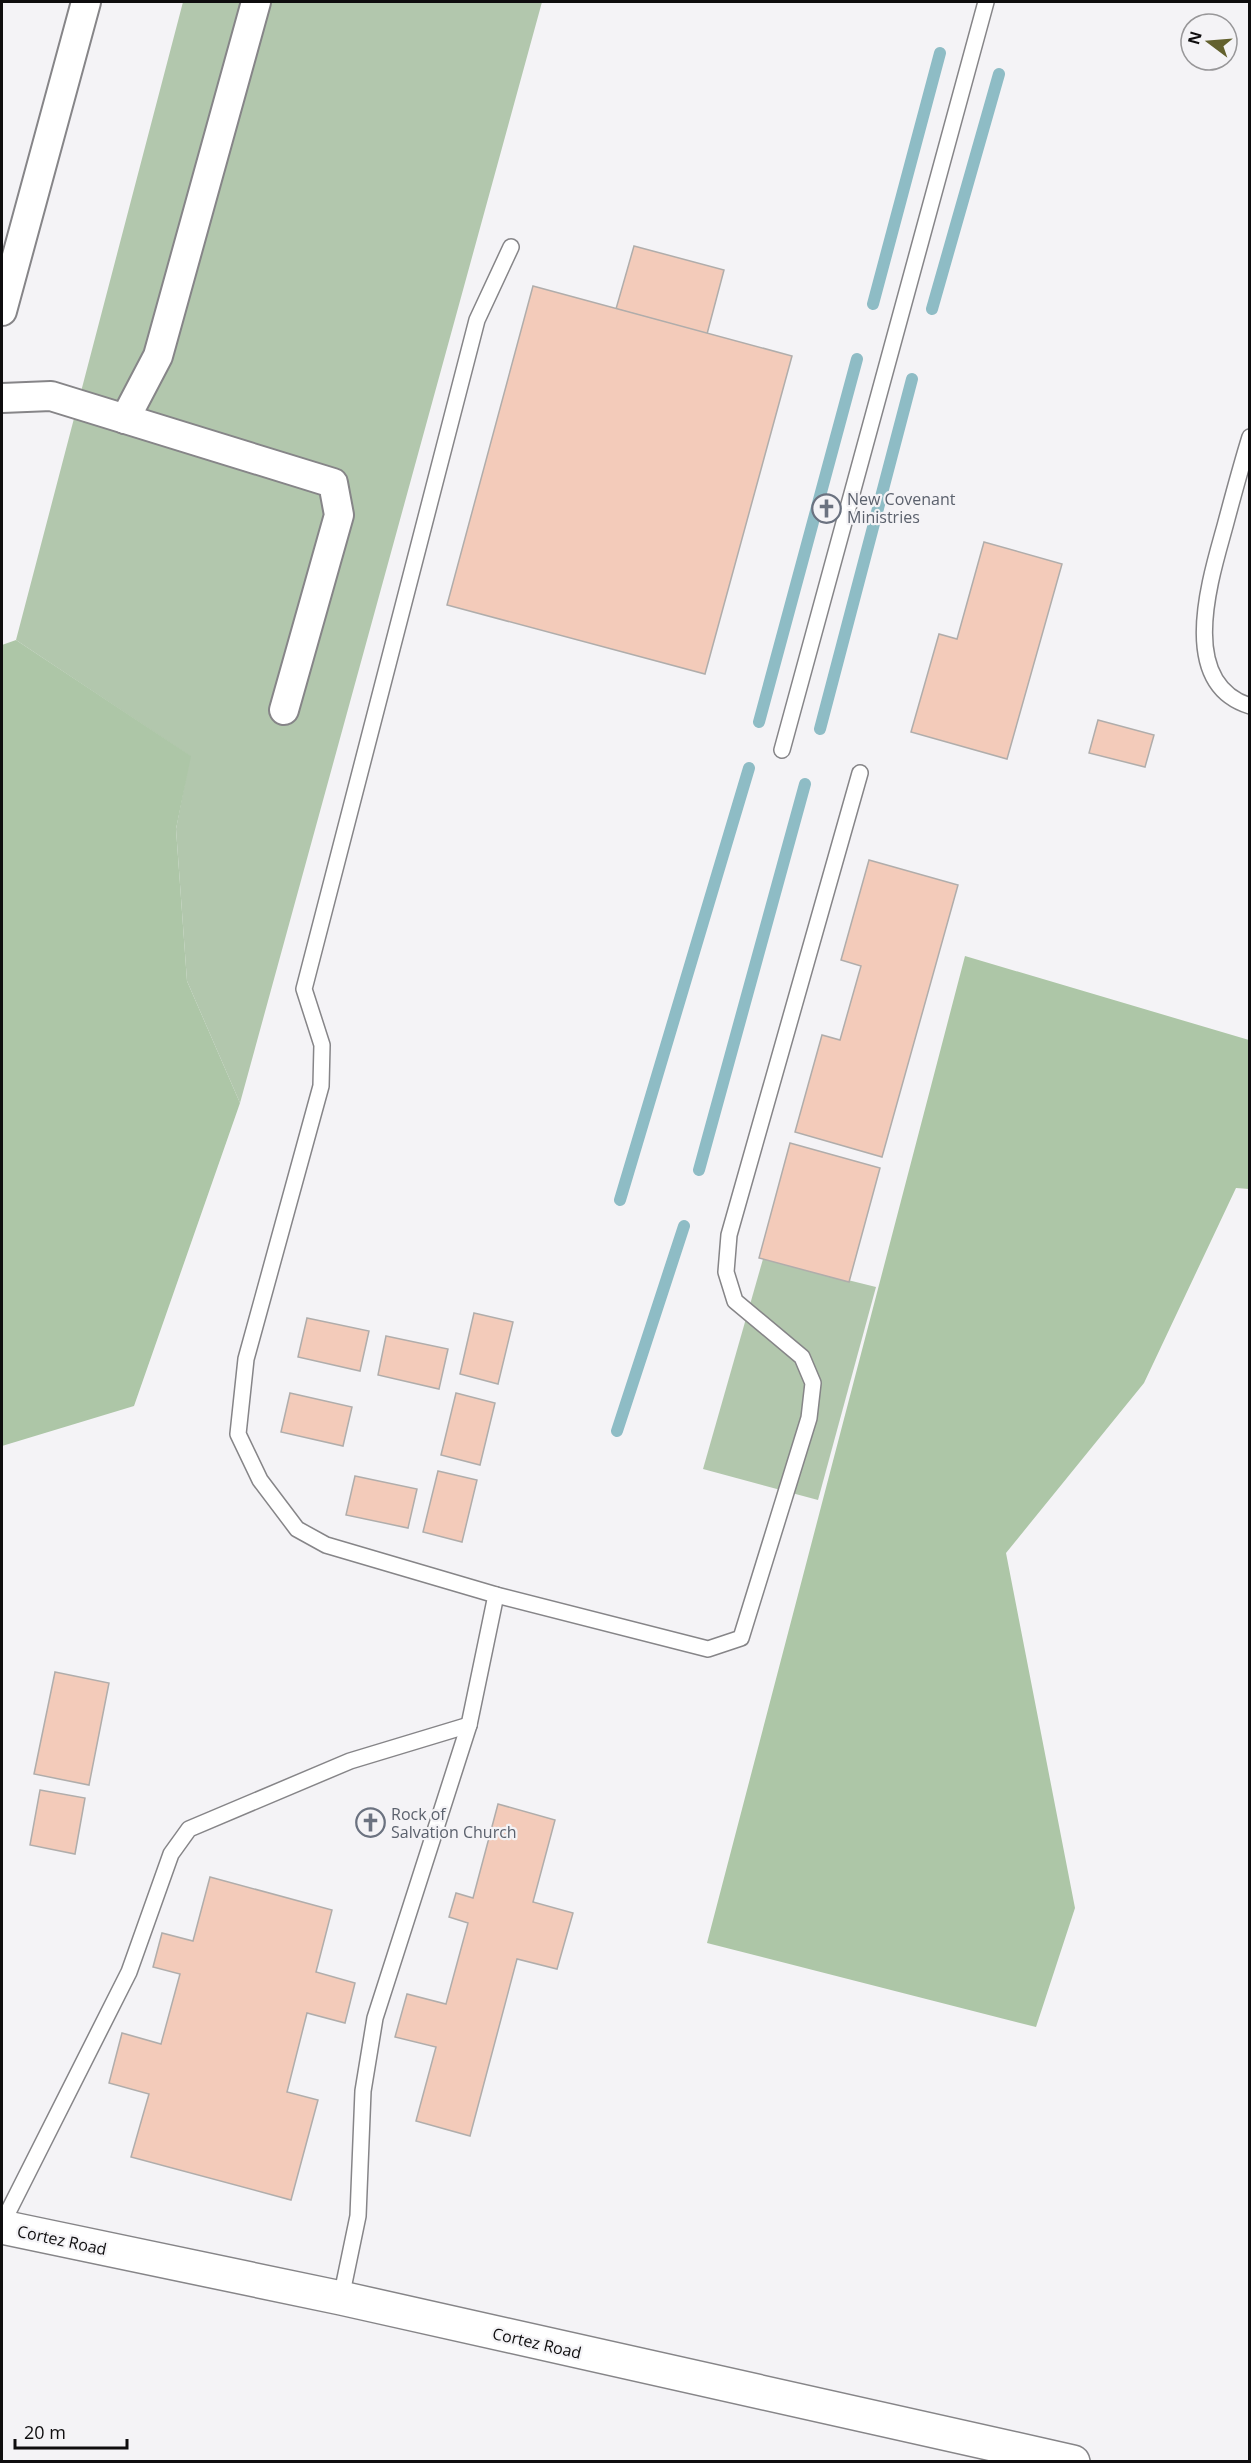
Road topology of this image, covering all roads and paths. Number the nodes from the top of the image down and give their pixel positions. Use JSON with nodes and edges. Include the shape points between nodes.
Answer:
{"nodes":[{"id":1,"x":86,"y":2,"type":"edge"},
{"id":2,"x":256,"y":2,"type":"edge"},
{"id":3,"x":986,"y":2,"type":"edge"},
{"id":4,"x":511,"y":247,"type":"dead end"},
{"id":5,"x":2,"y":311,"type":"edge"},
{"id":6,"x":2,"y":398,"type":"edge"},
{"id":7,"x":125,"y":419,"type":"junction"},
{"id":8,"x":1250,"y":437,"type":"edge"},
{"id":9,"x":1250,"y":705,"type":"edge"},
{"id":10,"x":284,"y":710,"type":"dead end"},
{"id":11,"x":782,"y":750,"type":"dead end"},
{"id":12,"x":860,"y":773,"type":"dead end"},
{"id":13,"x":496,"y":1594,"type":"junction"},
{"id":14,"x":469,"y":1725,"type":"junction"},
{"id":15,"x":2,"y":2226,"type":"edge"},
{"id":16,"x":341,"y":2298,"type":"junction"},
{"id":17,"x":1073,"y":2462,"type":"edge"}],
"edges":[{"from":1,"to":5,"type":"street"},
{"from":2,"to":7,"type":"street","via":[[158,356]]},
{"from":3,"to":11,"type":"lane"},
{"from":4,"to":13,"type":"lane","via":[[477,320],[304,989],[322,1045],[321,1086],[246,1359],[238,1434],[260,1480],[297,1528],[326,1545]]},
{"from":6,"to":7,"type":"street","via":[[51,396]]},
{"from":7,"to":10,"type":"street","via":[[333,483],[339,515]]},
{"from":8,"to":9,"type":"lane","via":[[1206,594],[1203,636],[1214,681],[1241,703]]},
{"from":12,"to":13,"type":"lane","via":[[729,1235],[726,1272],[735,1301],[802,1357],[813,1383],[809,1418],[741,1638],[708,1649]]},
{"from":13,"to":14,"type":"lane"},
{"from":14,"to":15,"type":"lane","via":[[350,1761],[189,1829],[171,1854],[129,1972]]},
{"from":14,"to":16,"type":"lane","via":[[375,2018],[363,2091],[358,2216]]},
{"from":15,"to":16,"type":"street","name":"Cortez Road"},
{"from":16,"to":17,"type":"street","name":"Cortez Road"}]}
